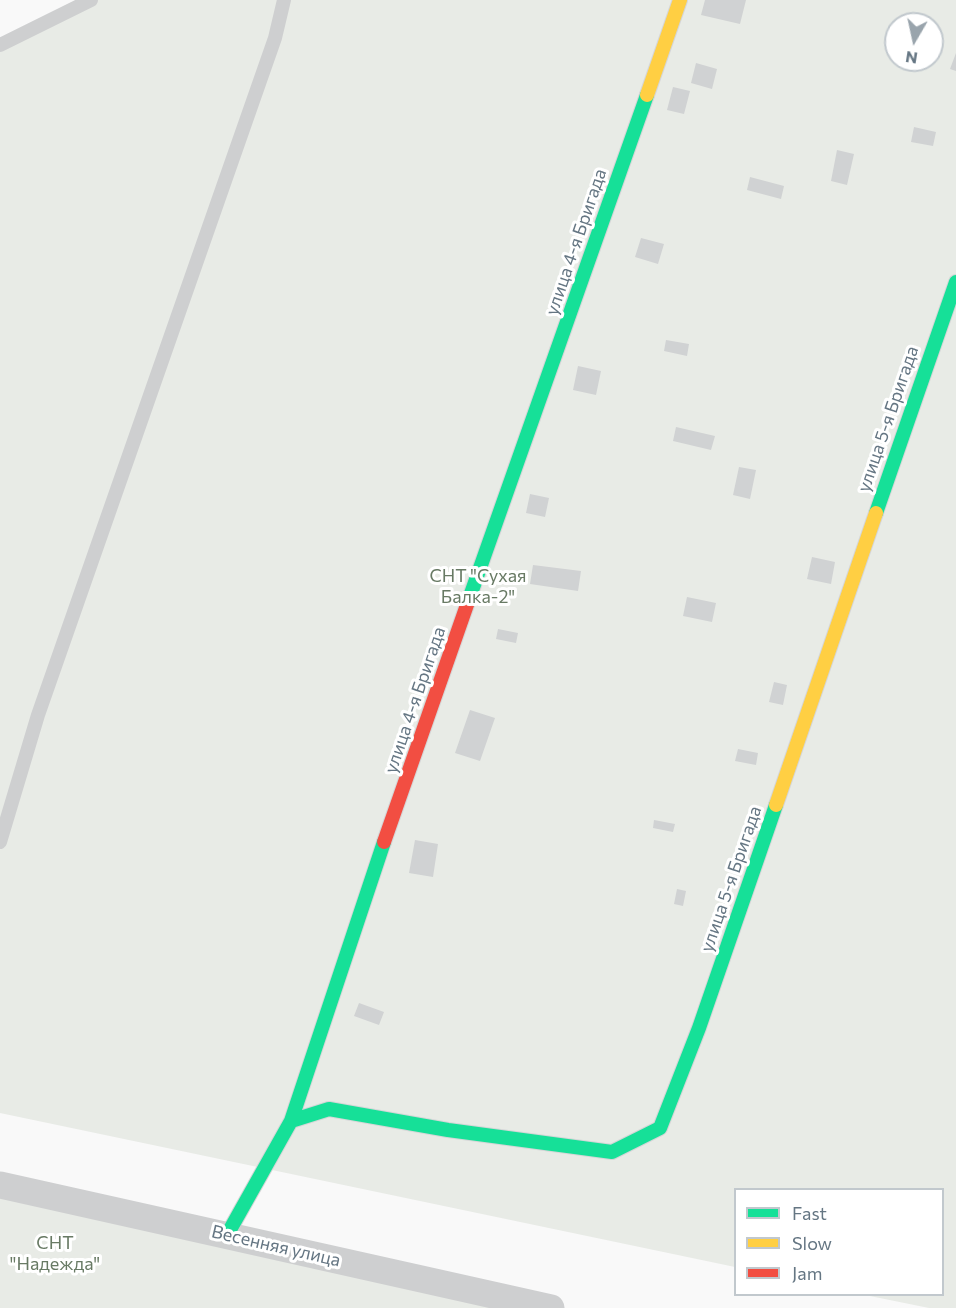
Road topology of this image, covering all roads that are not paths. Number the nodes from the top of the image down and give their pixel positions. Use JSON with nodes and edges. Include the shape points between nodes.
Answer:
{"nodes":[{"id":1,"x":91,"y":0,"type":"edge"},
{"id":2,"x":284,"y":0,"type":"edge"},
{"id":3,"x":680,"y":0,"type":"edge"},
{"id":4,"x":0,"y":45,"type":"edge"},
{"id":5,"x":956,"y":282,"type":"edge"},
{"id":6,"x":0,"y":842,"type":"edge"},
{"id":7,"x":291,"y":1121,"type":"junction"},
{"id":8,"x":0,"y":1185,"type":"edge"},
{"id":9,"x":227,"y":1235,"type":"junction"},
{"id":10,"x":539,"y":1307,"type":"edge"}],
"edges":[{"from":1,"to":4,"type":"lane"},
{"from":2,"to":6,"type":"lane","via":[[275,38],[38,715]]},
{"from":3,"to":7,"type":"street","name":"улица 4-я Бригада","via":[[371,878]]},
{"from":5,"to":7,"type":"street","name":"улица 5-я Бригада","via":[[699,1028],[660,1128],[612,1152],[329,1109]]},
{"from":7,"to":9,"type":"street","name":"улица 4-я Бригада"},
{"from":8,"to":9,"type":"street","name":"Весенняя улица"},
{"from":9,"to":10,"type":"street","name":"Весенняя улица"}]}
